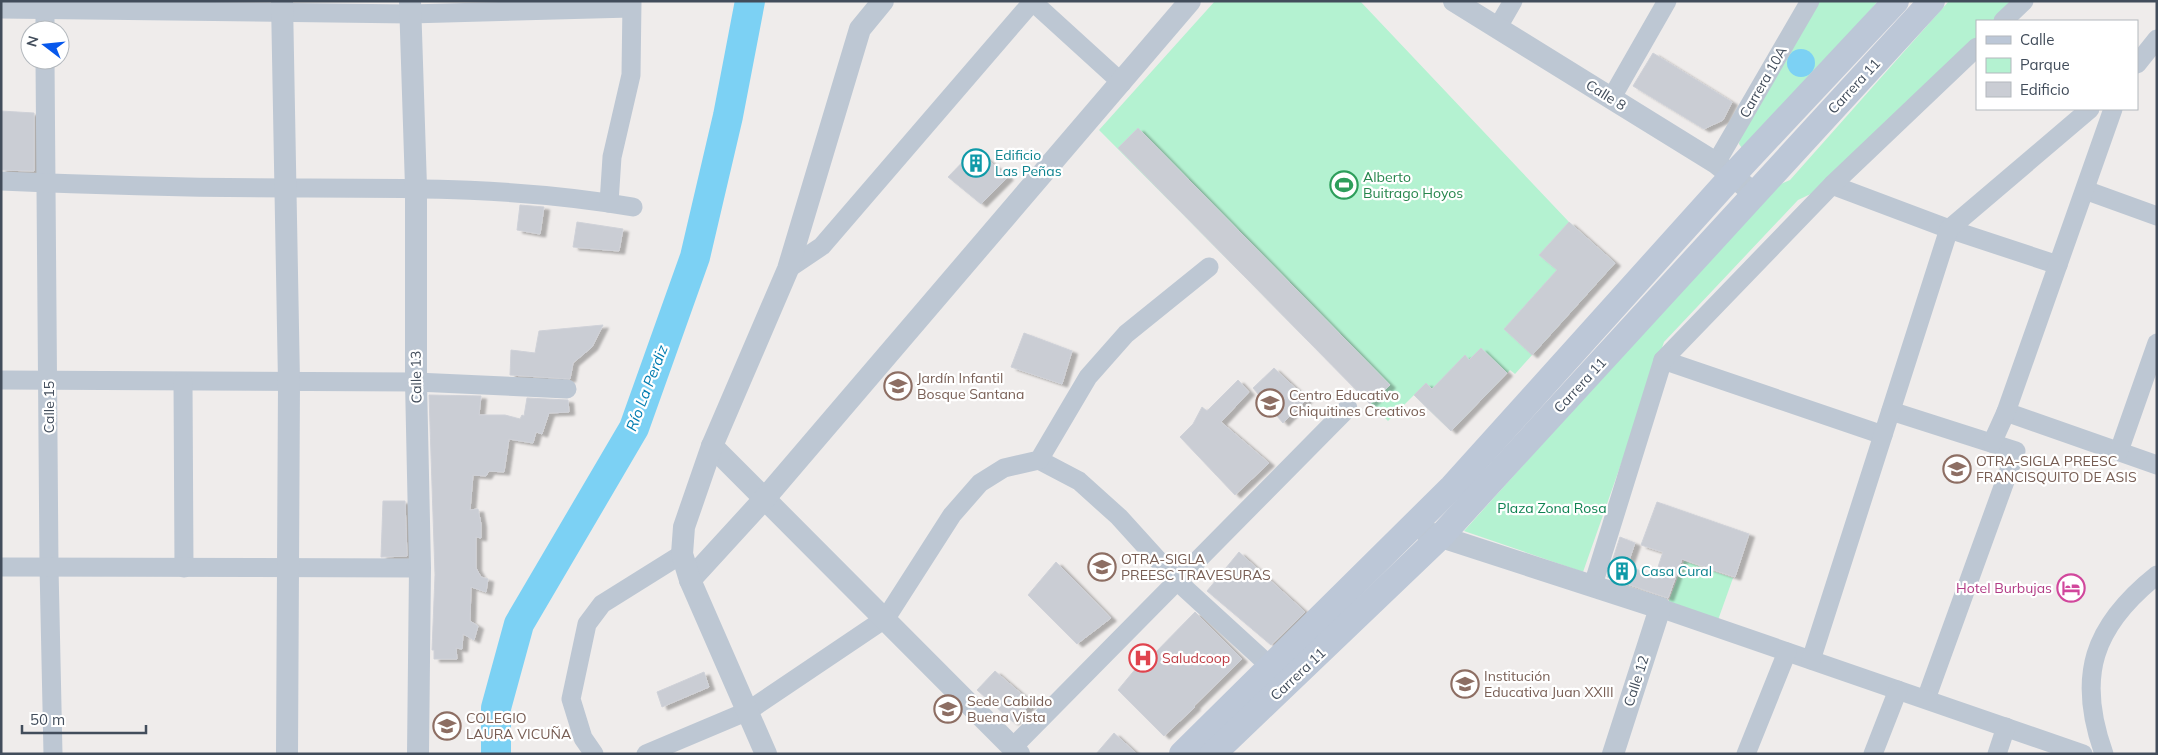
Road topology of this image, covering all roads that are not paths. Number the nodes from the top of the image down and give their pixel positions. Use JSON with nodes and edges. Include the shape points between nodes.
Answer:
{"nodes":[{"id":1,"x":864,"y":1,"type":"edge"},
{"id":2,"x":883,"y":1,"type":"edge"},
{"id":3,"x":1190,"y":1,"type":"edge"},
{"id":4,"x":1454,"y":1,"type":"edge"},
{"id":5,"x":1513,"y":1,"type":"edge"},
{"id":6,"x":1667,"y":1,"type":"edge"},
{"id":7,"x":1810,"y":1,"type":"edge"},
{"id":8,"x":1896,"y":1,"type":"edge"},
{"id":9,"x":1932,"y":1,"type":"edge"},
{"id":10,"x":2024,"y":1,"type":"edge"},
{"id":11,"x":1033,"y":2,"type":"edge"},
{"id":12,"x":631,"y":4,"type":"edge"},
{"id":13,"x":45,"y":5,"type":"edge"},
{"id":14,"x":527,"y":6,"type":"edge"},
{"id":15,"x":282,"y":7,"type":"edge"},
{"id":16,"x":410,"y":8,"type":"edge"},
{"id":17,"x":1,"y":9,"type":"edge"},
{"id":18,"x":45,"y":20,"type":"edge"},
{"id":19,"x":2005,"y":20,"type":"edge"},
{"id":20,"x":1498,"y":27,"type":"junction"},
{"id":21,"x":860,"y":29,"type":"junction"},
{"id":22,"x":2157,"y":39,"type":"edge"},
{"id":23,"x":1976,"y":48,"type":"edge"},
{"id":24,"x":2138,"y":63,"type":"edge"},
{"id":25,"x":45,"y":70,"type":"edge"},
{"id":26,"x":1122,"y":83,"type":"junction"},
{"id":27,"x":1611,"y":99,"type":"junction"},
{"id":28,"x":2089,"y":110,"type":"edge"},
{"id":29,"x":2113,"y":110,"type":"edge"},
{"id":30,"x":1725,"y":169,"type":"junction"},
{"id":31,"x":1,"y":181,"type":"edge"},
{"id":32,"x":48,"y":183,"type":"junction"},
{"id":33,"x":1832,"y":185,"type":"junction"},
{"id":34,"x":416,"y":187,"type":"junction"},
{"id":35,"x":286,"y":188,"type":"junction"},
{"id":36,"x":2085,"y":190,"type":"junction"},
{"id":37,"x":1755,"y":194,"type":"junction"},
{"id":38,"x":609,"y":203,"type":"junction"},
{"id":39,"x":633,"y":208,"type":"dead end"},
{"id":40,"x":2157,"y":216,"type":"edge"},
{"id":41,"x":1949,"y":229,"type":"junction"},
{"id":42,"x":2058,"y":265,"type":"junction"},
{"id":43,"x":1209,"y":268,"type":"dead end"},
{"id":44,"x":788,"y":270,"type":"junction"},
{"id":45,"x":2157,"y":343,"type":"edge"},
{"id":46,"x":1663,"y":360,"type":"junction"},
{"id":47,"x":1,"y":380,"type":"edge"},
{"id":48,"x":49,"y":381,"type":"junction"},
{"id":49,"x":183,"y":382,"type":"junction"},
{"id":50,"x":289,"y":382,"type":"junction"},
{"id":51,"x":416,"y":382,"type":"junction"},
{"id":52,"x":567,"y":389,"type":"dead end"},
{"id":53,"x":1348,"y":408,"type":"dead end"},
{"id":54,"x":1891,"y":411,"type":"junction"},
{"id":55,"x":2006,"y":412,"type":"junction"},
{"id":56,"x":1883,"y":435,"type":"junction"},
{"id":57,"x":1992,"y":443,"type":"junction"},
{"id":58,"x":712,"y":446,"type":"junction"},
{"id":59,"x":2119,"y":451,"type":"junction"},
{"id":60,"x":1039,"y":460,"type":"junction"},
{"id":61,"x":2157,"y":465,"type":"edge"},
{"id":62,"x":766,"y":497,"type":"junction"},
{"id":63,"x":1411,"y":528,"type":"junction"},
{"id":64,"x":1441,"y":536,"type":"junction"},
{"id":65,"x":682,"y":554,"type":"junction"},
{"id":66,"x":1,"y":567,"type":"edge"},
{"id":67,"x":49,"y":567,"type":"junction"},
{"id":68,"x":184,"y":568,"type":"junction"},
{"id":69,"x":420,"y":568,"type":"junction"},
{"id":70,"x":289,"y":569,"type":"junction"},
{"id":71,"x":2157,"y":575,"type":"edge"},
{"id":72,"x":690,"y":580,"type":"junction"},
{"id":73,"x":1177,"y":581,"type":"junction"},
{"id":74,"x":1593,"y":585,"type":"junction"},
{"id":75,"x":1660,"y":608,"type":"junction"},
{"id":76,"x":886,"y":618,"type":"junction"},
{"id":77,"x":1787,"y":652,"type":"junction"},
{"id":78,"x":1812,"y":660,"type":"junction"},
{"id":79,"x":1271,"y":667,"type":"junction"},
{"id":80,"x":1898,"y":690,"type":"junction"},
{"id":81,"x":1926,"y":700,"type":"junction"},
{"id":82,"x":748,"y":711,"type":"junction"},
{"id":83,"x":2006,"y":727,"type":"junction"},
{"id":84,"x":1016,"y":751,"type":"edge"},
{"id":85,"x":1198,"y":751,"type":"edge"},
{"id":86,"x":53,"y":754,"type":"edge"},
{"id":87,"x":287,"y":754,"type":"edge"},
{"id":88,"x":418,"y":754,"type":"edge"},
{"id":89,"x":594,"y":754,"type":"edge"},
{"id":90,"x":646,"y":754,"type":"edge"},
{"id":91,"x":766,"y":754,"type":"edge"},
{"id":92,"x":1613,"y":754,"type":"edge"},
{"id":93,"x":1746,"y":754,"type":"edge"},
{"id":94,"x":1874,"y":754,"type":"edge"},
{"id":95,"x":1997,"y":754,"type":"edge"},
{"id":96,"x":2083,"y":754,"type":"edge"},
{"id":97,"x":2104,"y":754,"type":"edge"}],
"edges":[{"from":1,"to":21,"type":"street"},
{"from":2,"to":21,"type":"street"},
{"from":3,"to":26,"type":"street"},
{"from":4,"to":20,"type":"street","name":"Calle 8"},
{"from":5,"to":20,"type":"street"},
{"from":6,"to":27,"type":"street"},
{"from":7,"to":30,"type":"street","name":"Carrera 10A"},
{"from":8,"to":30,"type":"main road","name":"Carrera 11"},
{"from":9,"to":37,"type":"main road","name":"Carrera 11"},
{"from":10,"to":19,"type":"street"},
{"from":11,"to":26,"type":"street"},
{"from":11,"to":44,"type":"street","via":[[822,246]]},
{"from":12,"to":14,"type":"street"},
{"from":12,"to":38,"type":"street","via":[[630,75],[612,157]]},
{"from":13,"to":15,"type":"street"},
{"from":13,"to":17,"type":"street"},
{"from":13,"to":18,"type":"street"},
{"from":14,"to":16,"type":"street"},
{"from":15,"to":16,"type":"street"},
{"from":15,"to":35,"type":"street"},
{"from":16,"to":34,"type":"street","name":"Calle 13"},
{"from":20,"to":27,"type":"street","name":"Calle 8"},
{"from":21,"to":44,"type":"street"},
{"from":22,"to":24,"type":"street"},
{"from":23,"to":33,"type":"street"},
{"from":25,"to":32,"type":"street","name":"Calle 15"},
{"from":26,"to":62,"type":"street"},
{"from":27,"to":30,"type":"street","name":"Calle 8"},
{"from":28,"to":41,"type":"street"},
{"from":29,"to":36,"type":"street"},
{"from":30,"to":37,"type":"street","name":"Calle 8"},
{"from":30,"to":63,"type":"main road","name":"Carrera 11","via":[[1452,487]]},
{"from":31,"to":32,"type":"street"},
{"from":32,"to":35,"type":"street"},
{"from":32,"to":48,"type":"street","name":"Calle 15"},
{"from":33,"to":41,"type":"street"},
{"from":33,"to":46,"type":"street"},
{"from":34,"to":35,"type":"street"},
{"from":34,"to":38,"type":"street","via":[[523,192]]},
{"from":34,"to":51,"type":"street","name":"Calle 13"},
{"from":35,"to":50,"type":"street"},
{"from":36,"to":40,"type":"street"},
{"from":36,"to":42,"type":"street"},
{"from":37,"to":64,"type":"main road","name":"Carrera 11"},
{"from":38,"to":39,"type":"street"},
{"from":41,"to":42,"type":"street"},
{"from":41,"to":54,"type":"street"},
{"from":42,"to":55,"type":"street"},
{"from":43,"to":60,"type":"street","via":[[1126,334],[1088,377]]},
{"from":44,"to":58,"type":"street"},
{"from":45,"to":59,"type":"street"},
{"from":46,"to":56,"type":"street"},
{"from":46,"to":74,"type":"street"},
{"from":47,"to":48,"type":"street"},
{"from":48,"to":49,"type":"street"},
{"from":48,"to":67,"type":"street","name":"Calle 15"},
{"from":49,"to":50,"type":"street"},
{"from":49,"to":68,"type":"street"},
{"from":50,"to":51,"type":"street"},
{"from":50,"to":70,"type":"street"},
{"from":51,"to":52,"type":"street"},
{"from":51,"to":69,"type":"street","name":"Calle 13"},
{"from":53,"to":73,"type":"street"},
{"from":54,"to":56,"type":"street"},
{"from":54,"to":57,"type":"street"},
{"from":55,"to":57,"type":"street"},
{"from":55,"to":59,"type":"street"},
{"from":56,"to":78,"type":"street"},
{"from":57,"to":81,"type":"street","via":[[2016,451]]},
{"from":58,"to":62,"type":"street"},
{"from":58,"to":65,"type":"street","via":[[684,527]]},
{"from":59,"to":61,"type":"street"},
{"from":60,"to":73,"type":"street","via":[[1086,487],[1119,517]]},
{"from":60,"to":76,"type":"street","via":[[1004,468],[980,483],[952,515]]},
{"from":62,"to":72,"type":"street"},
{"from":62,"to":76,"type":"street"},
{"from":63,"to":64,"type":"street"},
{"from":63,"to":79,"type":"main road","name":"Carrera 11"},
{"from":64,"to":74,"type":"street"},
{"from":64,"to":85,"type":"main road","name":"Carrera 11"},
{"from":65,"to":72,"type":"street"},
{"from":65,"to":89,"type":"street","via":[[602,604],[587,624],[571,699],[583,738]]},
{"from":66,"to":67,"type":"street"},
{"from":67,"to":68,"type":"street"},
{"from":67,"to":86,"type":"street","name":"Calle 15"},
{"from":68,"to":70,"type":"street"},
{"from":69,"to":70,"type":"street"},
{"from":69,"to":88,"type":"street","name":"Calle 13"},
{"from":70,"to":87,"type":"street"},
{"from":71,"to":97,"type":"street","via":[[2139,589],[2109,625],[2094,660],[2089,691],[2094,726]]},
{"from":72,"to":82,"type":"street"},
{"from":73,"to":79,"type":"street"},
{"from":73,"to":84,"type":"street"},
{"from":74,"to":75,"type":"street"},
{"from":75,"to":77,"type":"street"},
{"from":75,"to":92,"type":"street","name":"Calle 12"},
{"from":76,"to":82,"type":"street"},
{"from":76,"to":84,"type":"street"},
{"from":77,"to":78,"type":"street"},
{"from":77,"to":93,"type":"street"},
{"from":78,"to":80,"type":"street"},
{"from":79,"to":85,"type":"main road","name":"Carrera 11"},
{"from":80,"to":81,"type":"street"},
{"from":80,"to":94,"type":"street"},
{"from":81,"to":83,"type":"street"},
{"from":82,"to":90,"type":"street"},
{"from":82,"to":91,"type":"street"},
{"from":83,"to":95,"type":"street"},
{"from":83,"to":96,"type":"street"}]}
